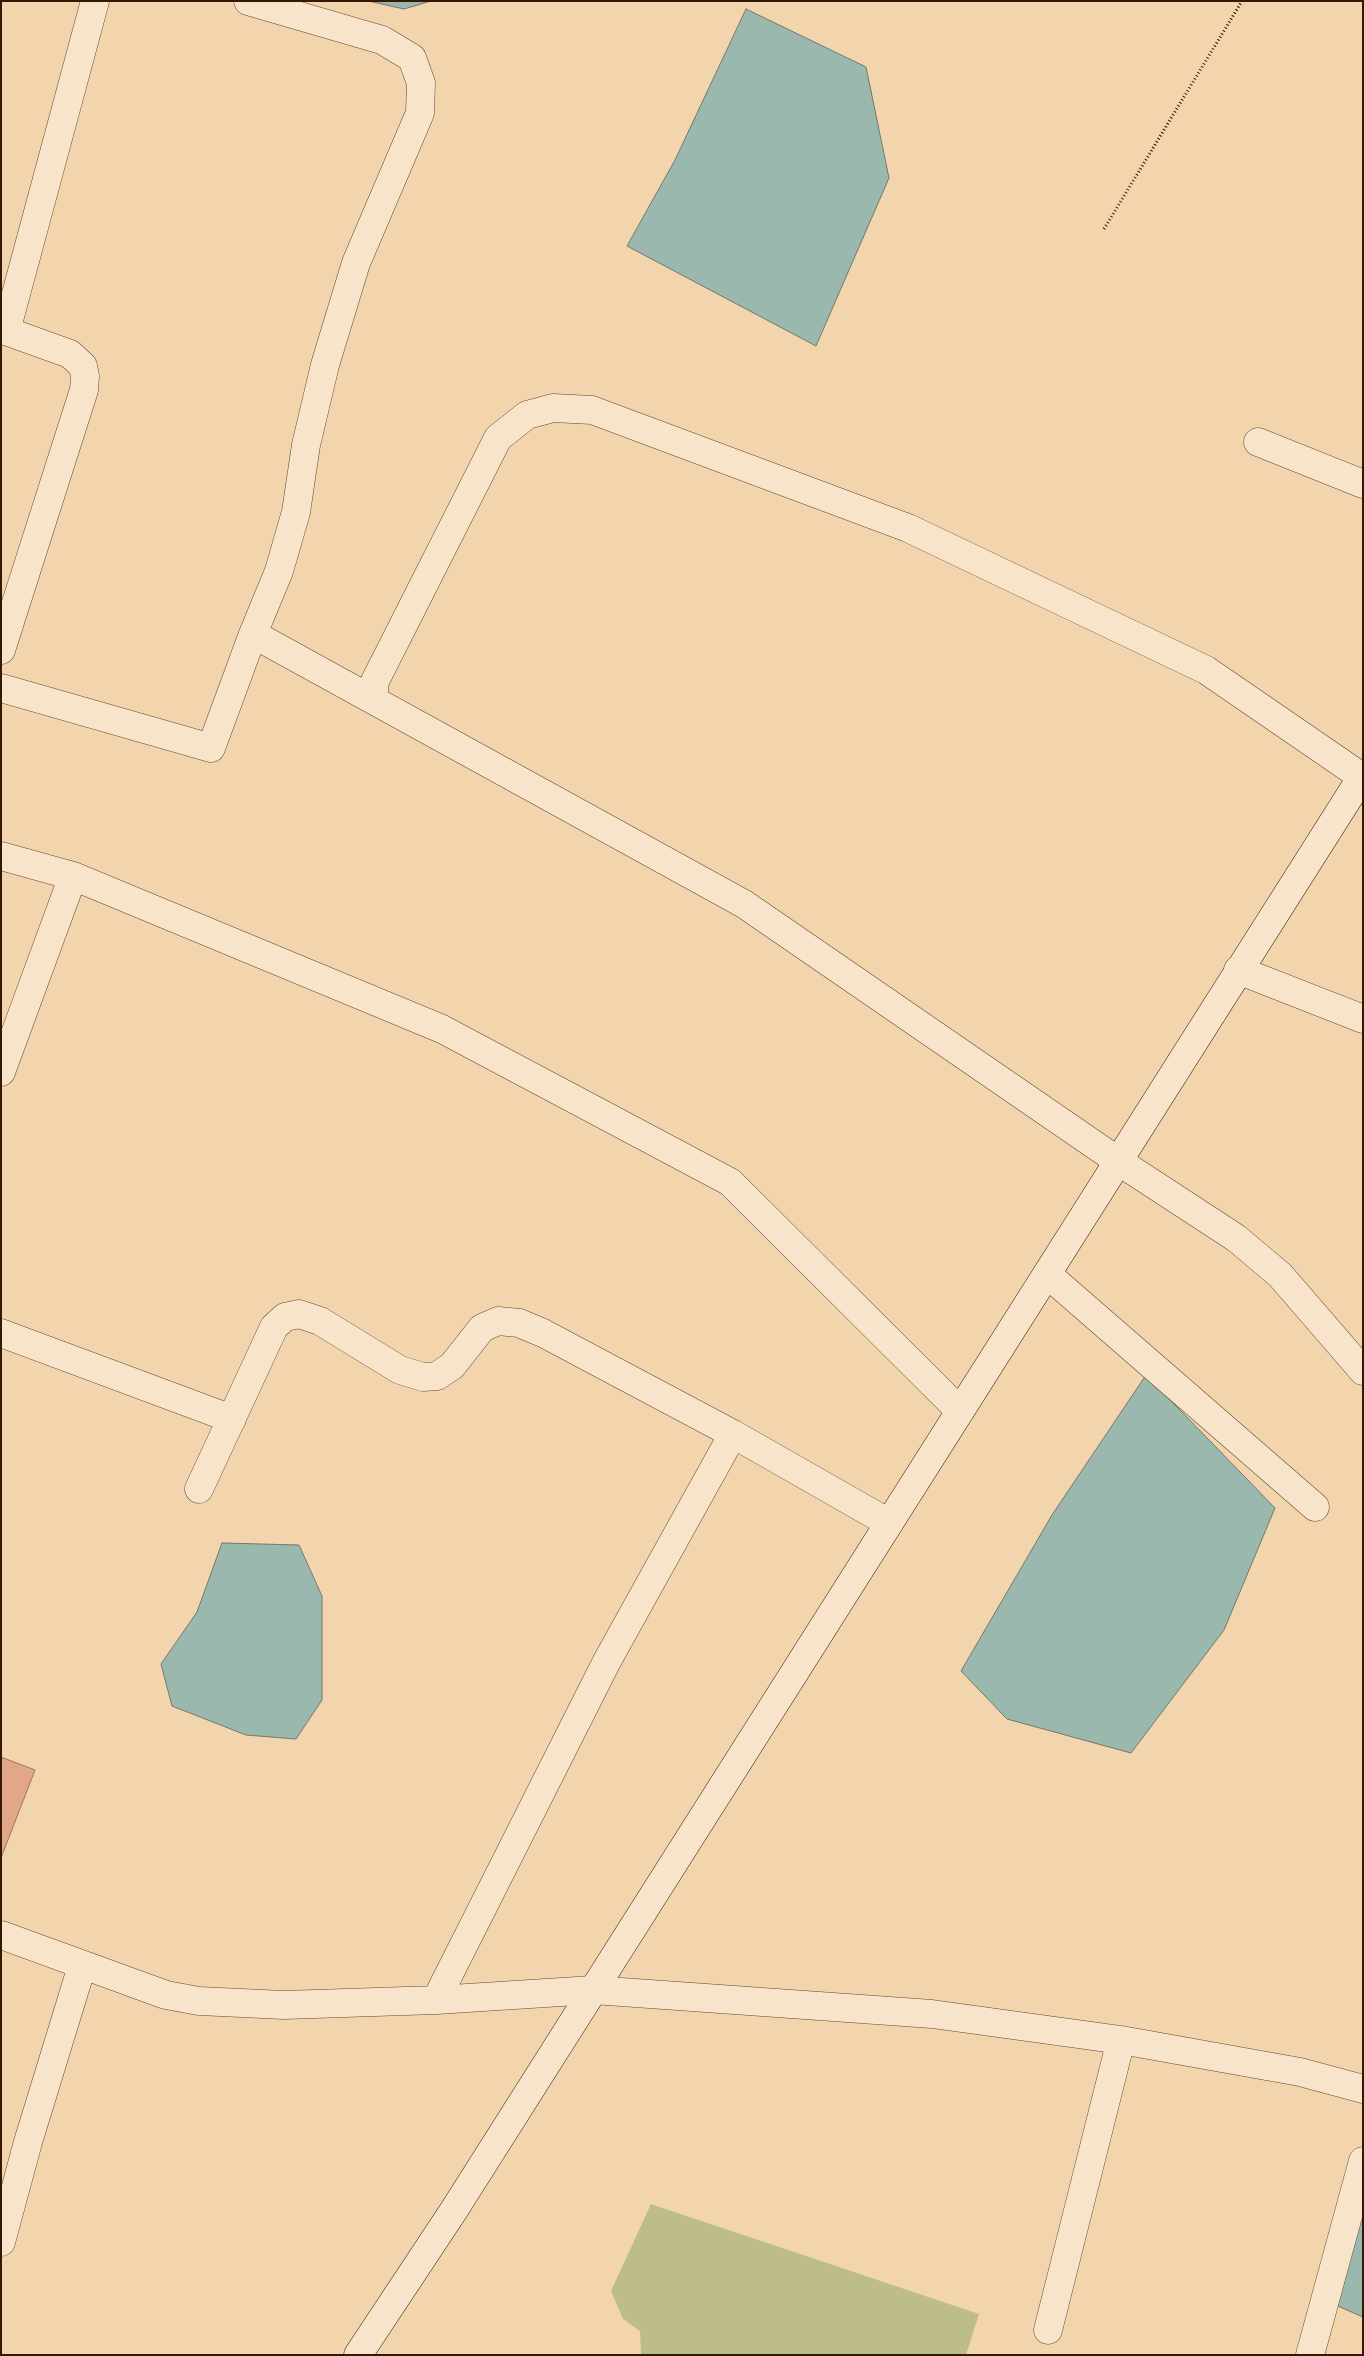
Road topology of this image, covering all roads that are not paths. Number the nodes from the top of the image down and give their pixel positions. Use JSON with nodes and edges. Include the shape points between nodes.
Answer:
{"nodes":[{"id":1,"x":95,"y":1,"type":"edge"},
{"id":2,"x":248,"y":1,"type":"edge"},
{"id":3,"x":302,"y":9,"type":"edge"},
{"id":4,"x":3,"y":331,"type":"edge"},
{"id":5,"x":1258,"y":442,"type":"dead end"},
{"id":6,"x":1363,"y":484,"type":"edge"},
{"id":7,"x":253,"y":634,"type":"junction"},
{"id":8,"x":1,"y":650,"type":"edge"},
{"id":9,"x":1,"y":688,"type":"edge"},
{"id":10,"x":373,"y":699,"type":"junction"},
{"id":11,"x":1362,"y":776,"type":"edge"},
{"id":12,"x":1,"y":856,"type":"edge"},
{"id":13,"x":73,"y":876,"type":"junction"},
{"id":14,"x":1238,"y":970,"type":"junction"},
{"id":15,"x":1363,"y":1018,"type":"edge"},
{"id":16,"x":1,"y":1072,"type":"edge"},
{"id":17,"x":1118,"y":1161,"type":"junction"},
{"id":18,"x":1047,"y":1274,"type":"junction"},
{"id":19,"x":1,"y":1333,"type":"edge"},
{"id":20,"x":1363,"y":1371,"type":"edge"},
{"id":21,"x":960,"y":1411,"type":"junction"},
{"id":22,"x":232,"y":1419,"type":"junction"},
{"id":23,"x":733,"y":1434,"type":"junction"},
{"id":24,"x":199,"y":1489,"type":"dead end"},
{"id":25,"x":1315,"y":1507,"type":"dead end"},
{"id":26,"x":889,"y":1524,"type":"junction"},
{"id":27,"x":1,"y":1935,"type":"edge"},
{"id":28,"x":82,"y":1966,"type":"junction"},
{"id":29,"x":593,"y":1990,"type":"junction"},
{"id":30,"x":436,"y":2000,"type":"junction"},
{"id":31,"x":1121,"y":2040,"type":"junction"},
{"id":32,"x":1363,"y":2090,"type":"edge"},
{"id":33,"x":1363,"y":2161,"type":"edge"},
{"id":34,"x":1,"y":2242,"type":"edge"},
{"id":35,"x":1048,"y":2330,"type":"dead end"},
{"id":36,"x":358,"y":2355,"type":"edge"},
{"id":37,"x":1310,"y":2355,"type":"edge"}],
"edges":[{"from":1,"to":4,"type":"street"},
{"from":2,"to":3,"type":"street"},
{"from":3,"to":7,"type":"street","via":[[382,40],[412,58],[421,83],[420,113],[356,263],[325,365],[306,445],[296,512],[279,571]]},
{"from":4,"to":8,"type":"street","via":[[70,354],[83,366],[85,376],[84,390]]},
{"from":5,"to":6,"type":"street"},
{"from":7,"to":9,"type":"street","via":[[211,748]]},
{"from":7,"to":10,"type":"street"},
{"from":10,"to":11,"type":"street","via":[[375,681],[498,438],[527,415],[553,408],[592,410],[908,528],[1206,670]]},
{"from":10,"to":17,"type":"street","via":[[744,904]]},
{"from":11,"to":14,"type":"street"},
{"from":12,"to":13,"type":"street"},
{"from":13,"to":16,"type":"street"},
{"from":13,"to":21,"type":"street","via":[[442,1029],[730,1182]]},
{"from":14,"to":15,"type":"street"},
{"from":14,"to":17,"type":"street"},
{"from":17,"to":18,"type":"street"},
{"from":17,"to":20,"type":"street","via":[[1236,1238],[1280,1275]]},
{"from":18,"to":21,"type":"street"},
{"from":18,"to":25,"type":"street"},
{"from":19,"to":22,"type":"street"},
{"from":21,"to":26,"type":"street"},
{"from":22,"to":23,"type":"street","via":[[274,1327],[285,1317],[298,1314],[320,1321],[400,1370],[423,1377],[437,1376],[452,1366],[482,1328],[498,1321],[518,1323],[543,1333]]},
{"from":22,"to":24,"type":"street"},
{"from":23,"to":26,"type":"street"},
{"from":23,"to":30,"type":"street","via":[[607,1662]]},
{"from":26,"to":29,"type":"street"},
{"from":27,"to":28,"type":"street"},
{"from":28,"to":30,"type":"street","via":[[166,1995],[199,2001],[284,2005]]},
{"from":28,"to":34,"type":"street"},
{"from":29,"to":30,"type":"street"},
{"from":29,"to":31,"type":"street","via":[[932,2014]]},
{"from":29,"to":36,"type":"street"},
{"from":31,"to":32,"type":"street","via":[[1300,2072]]},
{"from":31,"to":35,"type":"street"},
{"from":33,"to":37,"type":"street"}]}
